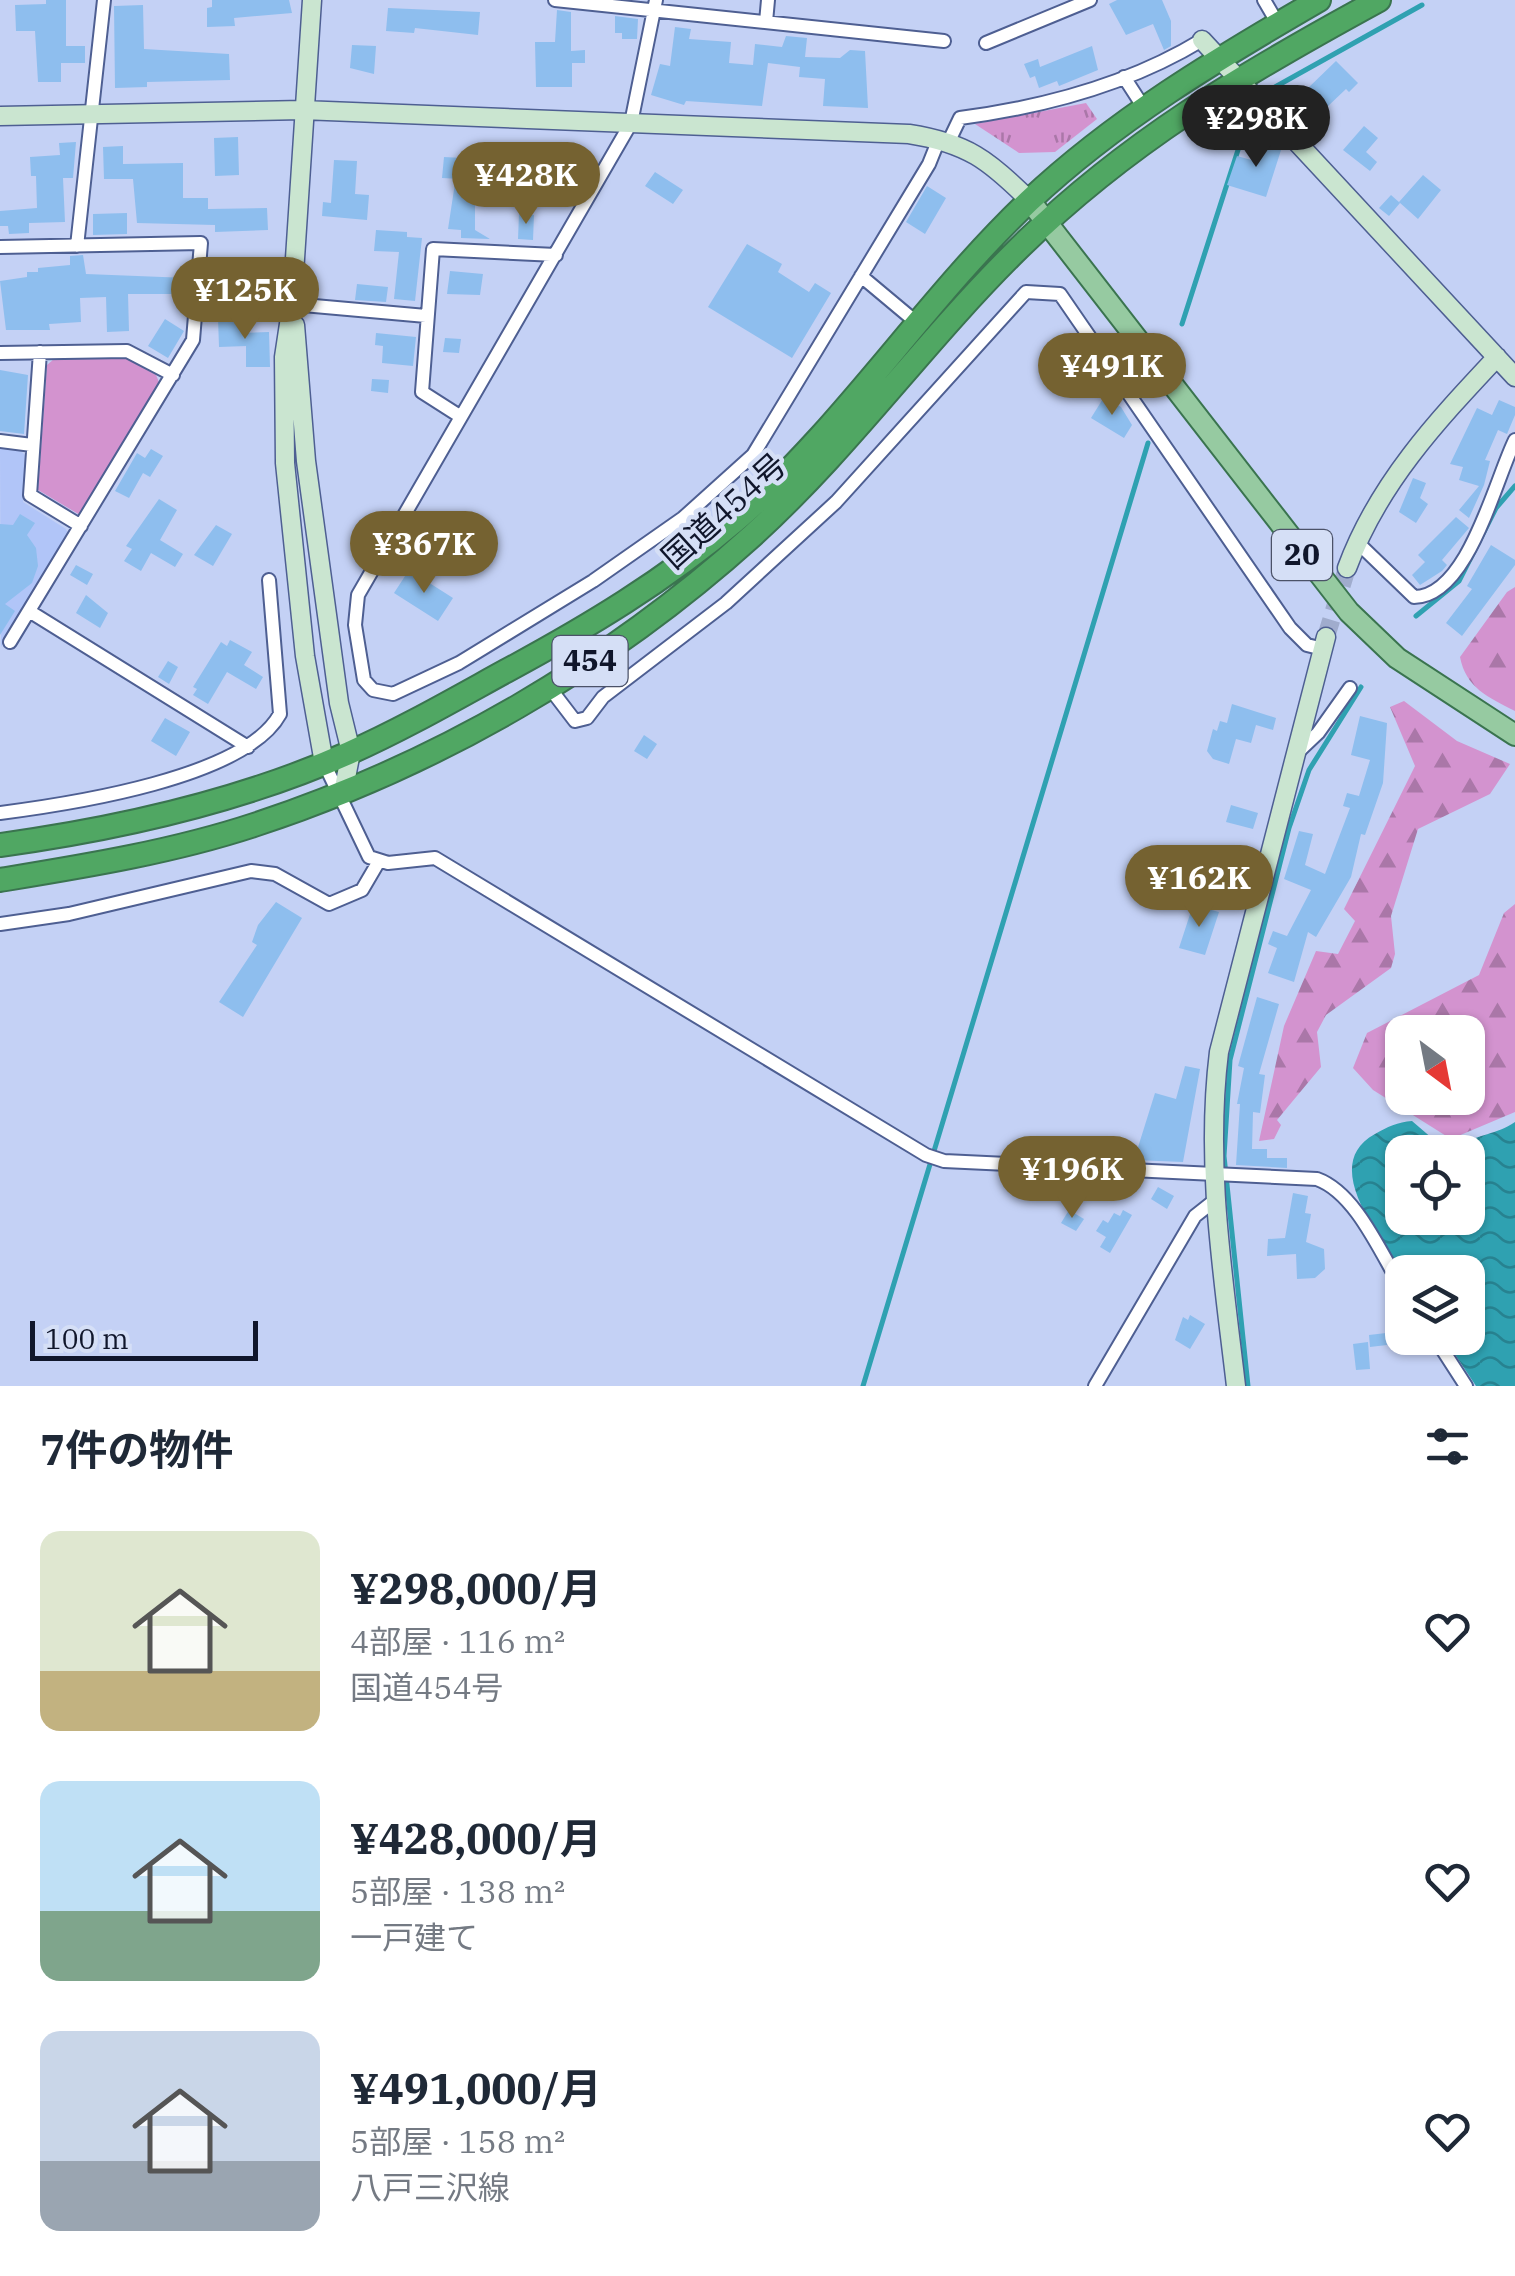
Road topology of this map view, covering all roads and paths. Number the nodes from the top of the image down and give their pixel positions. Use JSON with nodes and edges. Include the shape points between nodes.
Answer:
{"nodes":[{"id":1,"x":104,"y":0,"type":"edge"},
{"id":2,"x":312,"y":0,"type":"edge"},
{"id":3,"x":555,"y":0,"type":"edge"},
{"id":4,"x":768,"y":0,"type":"edge"},
{"id":5,"x":1090,"y":0,"type":"edge"},
{"id":6,"x":1264,"y":0,"type":"edge"},
{"id":7,"x":1320,"y":0,"type":"edge"},
{"id":8,"x":1379,"y":0,"type":"edge"},
{"id":9,"x":655,"y":5,"type":"edge"},
{"id":10,"x":766,"y":22,"type":"junction"},
{"id":11,"x":1278,"y":24,"type":"junction"},
{"id":12,"x":1202,"y":40,"type":"joint"},
{"id":13,"x":944,"y":41,"type":"dead end"},
{"id":14,"x":986,"y":43,"type":"dead end"},
{"id":15,"x":1218,"y":60,"type":"junction"},
{"id":16,"x":1124,"y":77,"type":"junction"},
{"id":17,"x":1235,"y":78,"type":"junction"},
{"id":18,"x":1144,"y":108,"type":"junction"},
{"id":19,"x":302,"y":110,"type":"junction"},
{"id":20,"x":92,"y":115,"type":"junction"},
{"id":21,"x":0,"y":116,"type":"edge"},
{"id":22,"x":632,"y":124,"type":"junction"},
{"id":23,"x":944,"y":140,"type":"junction"},
{"id":24,"x":1030,"y":201,"type":"junction"},
{"id":25,"x":1047,"y":222,"type":"junction"},
{"id":26,"x":78,"y":246,"type":"junction"},
{"id":27,"x":0,"y":247,"type":"edge"},
{"id":28,"x":556,"y":254,"type":"junction"},
{"id":29,"x":861,"y":276,"type":"junction"},
{"id":30,"x":292,"y":304,"type":"junction"},
{"id":31,"x":426,"y":316,"type":"junction"},
{"id":32,"x":916,"y":322,"type":"junction"},
{"id":33,"x":40,"y":352,"type":"junction"},
{"id":34,"x":0,"y":353,"type":"edge"},
{"id":35,"x":1496,"y":357,"type":"junction"},
{"id":36,"x":173,"y":375,"type":"junction"},
{"id":37,"x":1515,"y":377,"type":"edge"},
{"id":38,"x":458,"y":415,"type":"junction"},
{"id":39,"x":1515,"y":440,"type":"edge"},
{"id":40,"x":0,"y":441,"type":"edge"},
{"id":41,"x":32,"y":445,"type":"junction"},
{"id":42,"x":81,"y":526,"type":"junction"},
{"id":43,"x":1356,"y":542,"type":"junction"},
{"id":44,"x":1348,"y":568,"type":"tunnel mouth"},
{"id":45,"x":270,"y":580,"type":"dead end"},
{"id":46,"x":29,"y":611,"type":"junction"},
{"id":47,"x":10,"y":642,"type":"dead end"},
{"id":48,"x":1324,"y":643,"type":"joint"},
{"id":49,"x":548,"y":687,"type":"junction"},
{"id":50,"x":1350,"y":688,"type":"dead end"},
{"id":51,"x":1515,"y":735,"type":"edge"},
{"id":52,"x":248,"y":747,"type":"junction"},
{"id":53,"x":351,"y":752,"type":"junction"},
{"id":54,"x":1296,"y":753,"type":"junction"},
{"id":55,"x":324,"y":763,"type":"junction"},
{"id":56,"x":342,"y":793,"type":"junction"},
{"id":57,"x":0,"y":813,"type":"edge"},
{"id":58,"x":0,"y":844,"type":"edge"},
{"id":59,"x":379,"y":862,"type":"junction"},
{"id":60,"x":0,"y":880,"type":"edge"},
{"id":61,"x":0,"y":924,"type":"edge"},
{"id":62,"x":1213,"y":1177,"type":"junction"},
{"id":63,"x":1214,"y":1201,"type":"junction"},
{"id":64,"x":1385,"y":1263,"type":"edge"},
{"id":65,"x":1446,"y":1355,"type":"edge"},
{"id":66,"x":1095,"y":1386,"type":"edge"},
{"id":67,"x":1236,"y":1386,"type":"edge"},
{"id":68,"x":1466,"y":1386,"type":"edge"}],
"edges":[{"from":1,"to":20,"type":"street"},
{"from":2,"to":19,"type":"street"},
{"from":3,"to":9,"type":"street"},
{"from":4,"to":10,"type":"street"},
{"from":5,"to":14,"type":"street"},
{"from":6,"to":11,"type":"street"},
{"from":7,"to":11,"type":"highway","name":"国道454号","number":"454"},
{"from":8,"to":17,"type":"highway","name":"国道454号","number":"454"},
{"from":9,"to":10,"type":"street"},
{"from":9,"to":22,"type":"street"},
{"from":10,"to":13,"type":"street"},
{"from":11,"to":15,"type":"highway","name":"国道454号","number":"454"},
{"from":12,"to":15,"type":"street"},
{"from":12,"to":16,"type":"street"},
{"from":15,"to":17,"type":"street"},
{"from":15,"to":18,"type":"highway","name":"国道454号","number":"454"},
{"from":16,"to":18,"type":"street"},
{"from":16,"to":23,"type":"street","via":[[1037,106],[960,118]]},
{"from":17,"to":25,"type":"highway","name":"国道454号","number":"454","via":[[1149,137]]},
{"from":17,"to":35,"type":"street"},
{"from":18,"to":24,"type":"highway","name":"国道454号","number":"454"},
{"from":19,"to":20,"type":"street"},
{"from":19,"to":22,"type":"street"},
{"from":19,"to":30,"type":"street"},
{"from":20,"to":21,"type":"street"},
{"from":20,"to":26,"type":"street"},
{"from":22,"to":23,"type":"street"},
{"from":22,"to":28,"type":"street"},
{"from":23,"to":24,"type":"street","via":[[982,156]]},
{"from":23,"to":29,"type":"street"},
{"from":24,"to":25,"type":"main road","number":"20"},
{"from":24,"to":32,"type":"highway","name":"国道454号","number":"454"},
{"from":25,"to":49,"type":"highway","name":"国道454号","number":"454","via":[[752,535],[618,642]]},
{"from":25,"to":51,"type":"main road","number":"20","via":[[1349,612],[1421,676]]},
{"from":26,"to":27,"type":"street"},
{"from":26,"to":36,"type":"street","via":[[201,243],[193,340]]},
{"from":28,"to":31,"type":"street","via":[[433,249]]},
{"from":28,"to":38,"type":"street"},
{"from":29,"to":32,"type":"street"},
{"from":29,"to":38,"type":"street","via":[[752,456],[683,518],[459,663],[393,694],[373,690],[364,680],[355,626],[358,595]]},
{"from":30,"to":31,"type":"street"},
{"from":30,"to":53,"type":"street","via":[[306,461]]},
{"from":30,"to":55,"type":"street","via":[[284,358],[286,462],[305,656]]},
{"from":31,"to":38,"type":"street","via":[[422,392]]},
{"from":32,"to":53,"type":"highway","name":"国道454号","number":"454","via":[[787,470],[671,570],[530,658]]},
{"from":33,"to":34,"type":"street"},
{"from":33,"to":36,"type":"street","via":[[127,351]]},
{"from":33,"to":41,"type":"street"},
{"from":35,"to":37,"type":"street"},
{"from":35,"to":43,"type":"street","via":[[1398,468]]},
{"from":36,"to":42,"type":"street"},
{"from":39,"to":43,"type":"street","via":[[1458,571],[1425,597],[1414,597]]},
{"from":40,"to":41,"type":"street"},
{"from":41,"to":42,"type":"street","via":[[30,495]]},
{"from":42,"to":46,"type":"street"},
{"from":43,"to":44,"type":"street"},
{"from":45,"to":52,"type":"street","via":[[280,714],[271,731]]},
{"from":46,"to":47,"type":"street"},
{"from":46,"to":52,"type":"street"},
{"from":48,"to":49,"type":"street","via":[[1308,644],[1290,628],[1060,294],[1026,292],[836,502],[726,604],[603,697],[587,718],[575,721]]},
{"from":48,"to":54,"type":"street"},
{"from":49,"to":56,"type":"highway","name":"国道454号","number":"454","via":[[474,731]]},
{"from":50,"to":54,"type":"street"},
{"from":52,"to":57,"type":"street","via":[[136,788]]},
{"from":53,"to":55,"type":"highway","name":"国道454号","number":"454"},
{"from":53,"to":56,"type":"street"},
{"from":54,"to":62,"type":"street","via":[[1219,1052]]},
{"from":55,"to":56,"type":"street"},
{"from":55,"to":58,"type":"highway","name":"国道454号","number":"454","via":[[140,819]]},
{"from":56,"to":59,"type":"street","via":[[362,846]]},
{"from":56,"to":60,"type":"highway","name":"国道454号","number":"454","via":[[180,845]]},
{"from":59,"to":61,"type":"street","via":[[362,890],[330,904],[275,874],[251,871]]},
{"from":59,"to":62,"type":"street","via":[[435,858],[926,1155]]},
{"from":62,"to":63,"type":"street"},
{"from":62,"to":64,"type":"street","via":[[1303,1177],[1332,1184]]},
{"from":63,"to":66,"type":"street","via":[[1195,1216]]},
{"from":63,"to":67,"type":"street"},
{"from":65,"to":68,"type":"street"}]}
